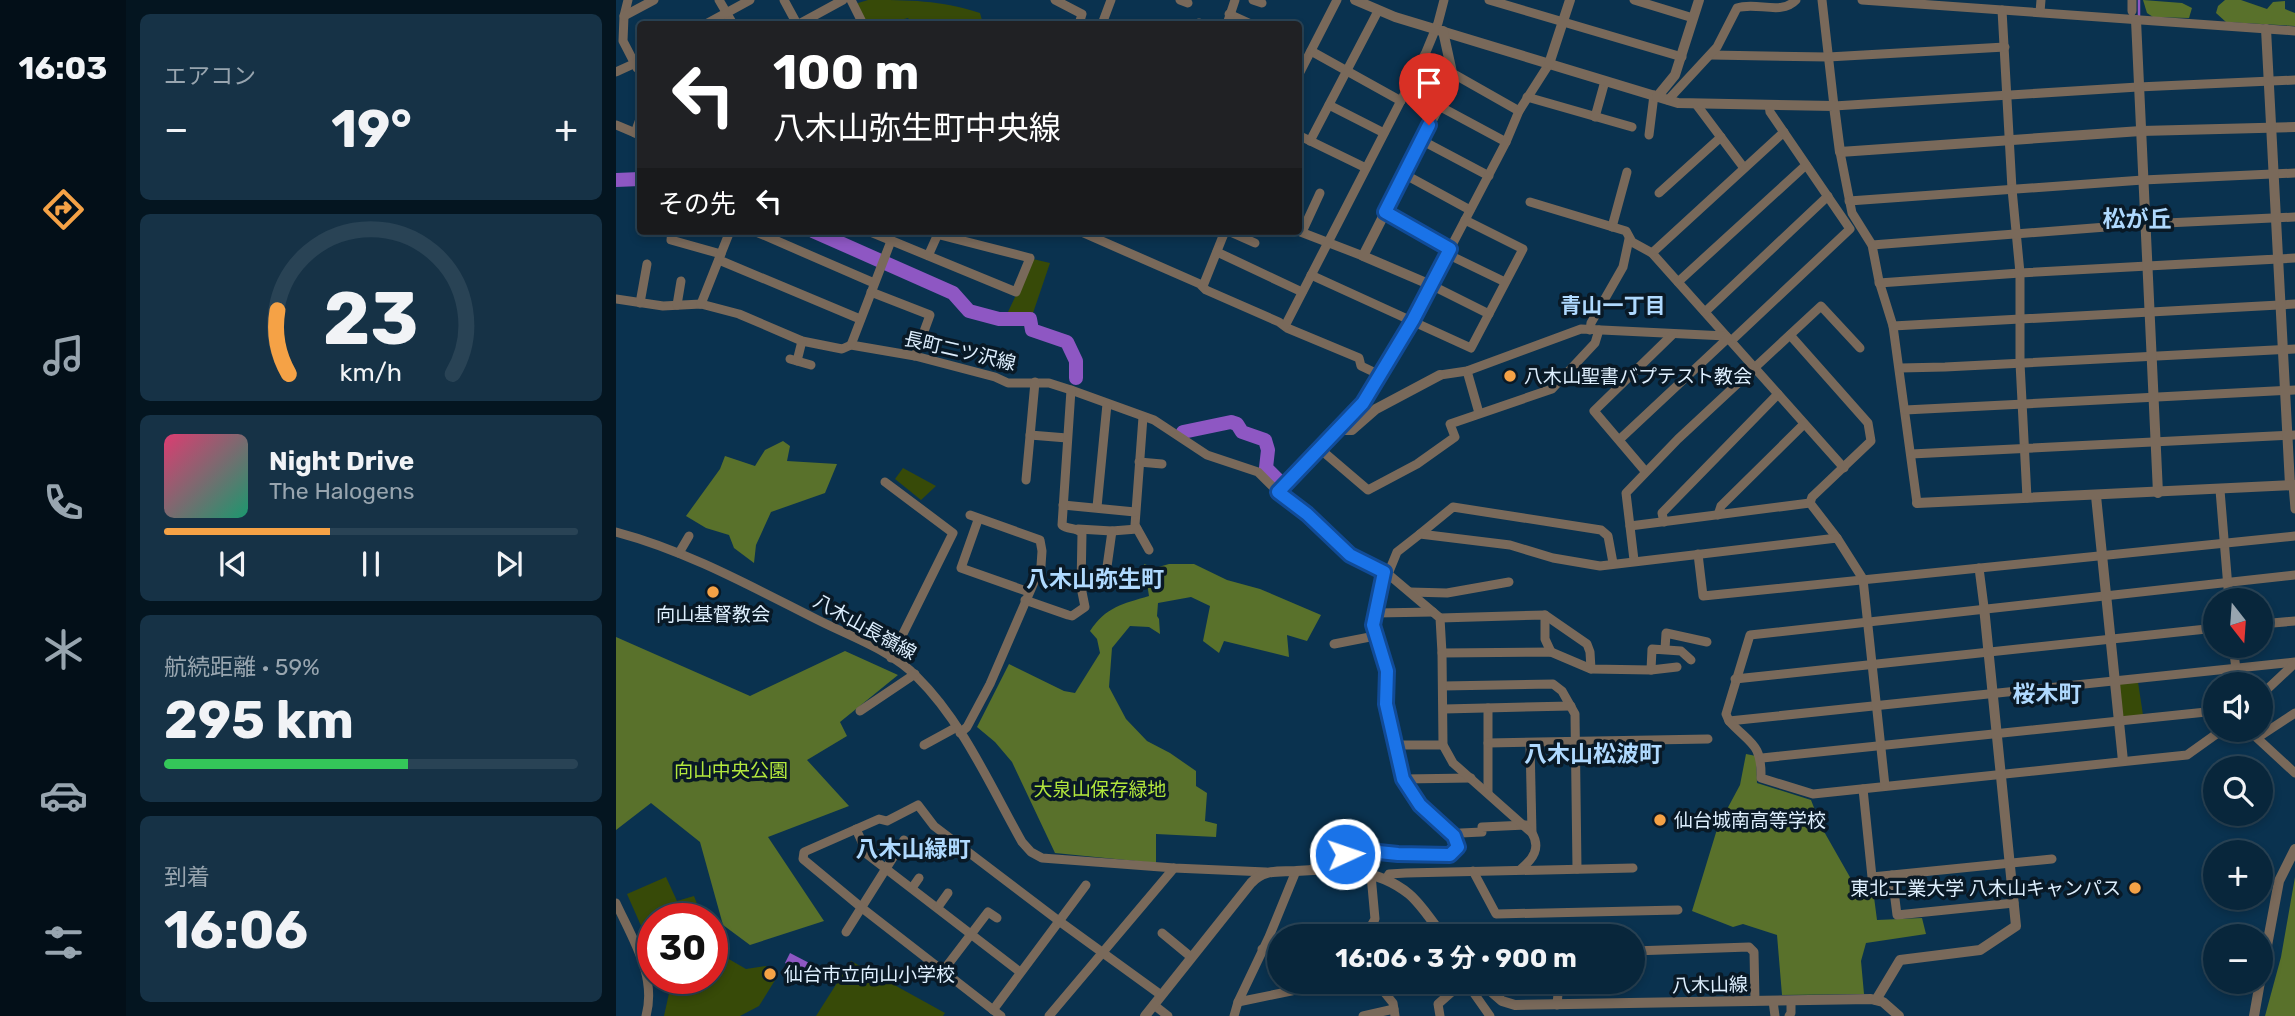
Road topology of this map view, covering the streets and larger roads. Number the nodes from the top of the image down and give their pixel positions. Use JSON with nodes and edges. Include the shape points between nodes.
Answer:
{"nodes":[{"id":1,"x":628,"y":0,"type":"edge"},
{"id":2,"x":654,"y":0,"type":"edge"},
{"id":3,"x":719,"y":0,"type":"edge"},
{"id":4,"x":750,"y":0,"type":"edge"},
{"id":5,"x":784,"y":0,"type":"edge"},
{"id":6,"x":1055,"y":0,"type":"edge"},
{"id":7,"x":1111,"y":0,"type":"edge"},
{"id":8,"x":1236,"y":0,"type":"edge"},
{"id":9,"x":1337,"y":0,"type":"edge"},
{"id":10,"x":1356,"y":0,"type":"edge"},
{"id":11,"x":1444,"y":0,"type":"edge"},
{"id":12,"x":1489,"y":0,"type":"edge"},
{"id":13,"x":1570,"y":0,"type":"edge"},
{"id":14,"x":1634,"y":0,"type":"edge"},
{"id":15,"x":1699,"y":0,"type":"edge"},
{"id":16,"x":1796,"y":0,"type":"edge"},
{"id":17,"x":1822,"y":0,"type":"edge"},
{"id":18,"x":1862,"y":0,"type":"edge"},
{"id":19,"x":2041,"y":0,"type":"edge"},
{"id":20,"x":2132,"y":0,"type":"edge"},
{"id":21,"x":851,"y":1,"type":"edge"},
{"id":22,"x":1919,"y":2,"type":"edge"},
{"id":23,"x":2002,"y":10,"type":"junction"},
{"id":24,"x":1378,"y":11,"type":"junction"},
{"id":25,"x":2040,"y":12,"type":"junction"},
{"id":26,"x":727,"y":13,"type":"junction"},
{"id":27,"x":1229,"y":14,"type":"junction"},
{"id":28,"x":2134,"y":15,"type":"junction"},
{"id":29,"x":624,"y":16,"type":"junction"},
{"id":30,"x":1693,"y":18,"type":"junction"},
{"id":31,"x":712,"y":21,"type":"edge"},
{"id":32,"x":731,"y":21,"type":"edge"},
{"id":33,"x":796,"y":21,"type":"edge"},
{"id":34,"x":805,"y":21,"type":"edge"},
{"id":35,"x":861,"y":21,"type":"edge"},
{"id":36,"x":1080,"y":21,"type":"edge"},
{"id":37,"x":1103,"y":21,"type":"edge"},
{"id":38,"x":1228,"y":21,"type":"edge"},
{"id":39,"x":1244,"y":21,"type":"edge"},
{"id":40,"x":1563,"y":23,"type":"junction"},
{"id":41,"x":1439,"y":29,"type":"junction"},
{"id":42,"x":2266,"y":29,"type":"junction"},
{"id":43,"x":2295,"y":31,"type":"edge"},
{"id":44,"x":2005,"y":47,"type":"junction"},
{"id":45,"x":1311,"y":51,"type":"junction"},
{"id":46,"x":1711,"y":55,"type":"junction"},
{"id":47,"x":1682,"y":57,"type":"junction"},
{"id":48,"x":1828,"y":57,"type":"junction"},
{"id":49,"x":637,"y":61,"type":"edge"},
{"id":50,"x":1549,"y":64,"type":"junction"},
{"id":51,"x":637,"y":65,"type":"edge"},
{"id":52,"x":1302,"y":68,"type":"edge"},
{"id":53,"x":1348,"y":71,"type":"junction"},
{"id":54,"x":616,"y":72,"type":"edge"},
{"id":55,"x":1452,"y":73,"type":"junction"},
{"id":56,"x":2295,"y":80,"type":"edge"},
{"id":57,"x":1605,"y":81,"type":"junction"},
{"id":58,"x":2270,"y":81,"type":"junction"},
{"id":59,"x":2138,"y":87,"type":"junction"},
{"id":60,"x":2007,"y":96,"type":"junction"},
{"id":61,"x":1527,"y":97,"type":"junction"},
{"id":62,"x":1660,"y":98,"type":"junction"},
{"id":63,"x":1401,"y":101,"type":"junction"},
{"id":64,"x":1696,"y":104,"type":"junction"},
{"id":65,"x":1329,"y":105,"type":"junction"},
{"id":66,"x":1769,"y":105,"type":"junction"},
{"id":67,"x":1439,"y":106,"type":"junction"},
{"id":68,"x":1834,"y":106,"type":"junction"},
{"id":69,"x":1519,"y":111,"type":"junction"},
{"id":70,"x":1595,"y":117,"type":"junction"},
{"id":71,"x":616,"y":125,"type":"edge"},
{"id":72,"x":1633,"y":127,"type":"dead end"},
{"id":73,"x":2295,"y":127,"type":"edge"},
{"id":74,"x":2272,"y":128,"type":"junction"},
{"id":75,"x":2141,"y":131,"type":"junction"},
{"id":76,"x":1784,"y":132,"type":"junction"},
{"id":77,"x":1384,"y":133,"type":"junction"},
{"id":78,"x":637,"y":134,"type":"edge"},
{"id":79,"x":1649,"y":135,"type":"dead end"},
{"id":80,"x":1302,"y":137,"type":"edge"},
{"id":81,"x":1721,"y":137,"type":"junction"},
{"id":82,"x":1421,"y":140,"type":"junction"},
{"id":83,"x":2009,"y":140,"type":"junction"},
{"id":84,"x":1310,"y":141,"type":"junction"},
{"id":85,"x":1506,"y":142,"type":"junction"},
{"id":86,"x":1840,"y":152,"type":"junction"},
{"id":87,"x":1806,"y":165,"type":"junction"},
{"id":88,"x":1366,"y":168,"type":"junction"},
{"id":89,"x":1744,"y":168,"type":"junction"},
{"id":90,"x":1627,"y":172,"type":"dead end"},
{"id":91,"x":2295,"y":173,"type":"edge"},
{"id":92,"x":1404,"y":174,"type":"junction"},
{"id":93,"x":2274,"y":174,"type":"junction"},
{"id":94,"x":1489,"y":176,"type":"junction"},
{"id":95,"x":2143,"y":180,"type":"junction"},
{"id":96,"x":2012,"y":189,"type":"junction"},
{"id":97,"x":1321,"y":193,"type":"dead end"},
{"id":98,"x":1659,"y":193,"type":"dead end"},
{"id":99,"x":1828,"y":197,"type":"junction"},
{"id":100,"x":1849,"y":201,"type":"junction"},
{"id":101,"x":1530,"y":202,"type":"dead end"},
{"id":102,"x":1470,"y":210,"type":"junction"},
{"id":103,"x":1385,"y":212,"type":"junction"},
{"id":104,"x":2295,"y":217,"type":"edge"},
{"id":105,"x":2276,"y":218,"type":"junction"},
{"id":106,"x":1465,"y":220,"type":"junction"},
{"id":107,"x":2145,"y":224,"type":"junction"},
{"id":108,"x":1612,"y":227,"type":"junction"},
{"id":109,"x":1302,"y":228,"type":"edge"},
{"id":110,"x":1302,"y":233,"type":"edge"},
{"id":111,"x":2016,"y":233,"type":"junction"},
{"id":112,"x":672,"y":235,"type":"edge"},
{"id":113,"x":728,"y":235,"type":"edge"},
{"id":114,"x":762,"y":235,"type":"edge"},
{"id":115,"x":877,"y":235,"type":"edge"},
{"id":116,"x":938,"y":235,"type":"edge"},
{"id":117,"x":944,"y":235,"type":"edge"},
{"id":118,"x":1088,"y":235,"type":"edge"},
{"id":119,"x":1224,"y":235,"type":"edge"},
{"id":120,"x":1236,"y":235,"type":"edge"},
{"id":121,"x":1629,"y":239,"type":"junction"},
{"id":122,"x":891,"y":241,"type":"junction"},
{"id":123,"x":1255,"y":243,"type":"dead end"},
{"id":124,"x":1328,"y":244,"type":"junction"},
{"id":125,"x":1872,"y":245,"type":"junction"},
{"id":126,"x":1449,"y":251,"type":"junction"},
{"id":127,"x":1217,"y":252,"type":"junction"},
{"id":128,"x":1652,"y":253,"type":"junction"},
{"id":129,"x":928,"y":256,"type":"junction"},
{"id":130,"x":1363,"y":256,"type":"junction"},
{"id":131,"x":720,"y":257,"type":"junction"},
{"id":132,"x":2295,"y":258,"type":"edge"},
{"id":133,"x":2278,"y":259,"type":"junction"},
{"id":134,"x":647,"y":264,"type":"dead end"},
{"id":135,"x":2146,"y":266,"type":"junction"},
{"id":136,"x":2020,"y":273,"type":"junction"},
{"id":137,"x":1311,"y":275,"type":"junction"},
{"id":138,"x":681,"y":281,"type":"dead end"},
{"id":139,"x":1505,"y":282,"type":"junction"},
{"id":140,"x":1678,"y":282,"type":"junction"},
{"id":141,"x":1879,"y":284,"type":"junction"},
{"id":142,"x":1431,"y":285,"type":"junction"},
{"id":143,"x":1203,"y":286,"type":"junction"},
{"id":144,"x":873,"y":287,"type":"junction"},
{"id":145,"x":1302,"y":292,"type":"junction"},
{"id":146,"x":616,"y":299,"type":"edge"},
{"id":147,"x":640,"y":303,"type":"junction"},
{"id":148,"x":701,"y":304,"type":"junction"},
{"id":149,"x":2295,"y":304,"type":"edge"},
{"id":150,"x":677,"y":305,"type":"junction"},
{"id":151,"x":2279,"y":305,"type":"junction"},
{"id":152,"x":2149,"y":311,"type":"junction"},
{"id":153,"x":1705,"y":312,"type":"junction"},
{"id":154,"x":1489,"y":314,"type":"junction"},
{"id":155,"x":2021,"y":318,"type":"junction"},
{"id":156,"x":860,"y":319,"type":"junction"},
{"id":157,"x":1413,"y":320,"type":"junction"},
{"id":158,"x":1285,"y":326,"type":"junction"},
{"id":159,"x":1894,"y":326,"type":"junction"},
{"id":160,"x":1594,"y":330,"type":"junction"},
{"id":161,"x":1673,"y":334,"type":"junction"},
{"id":162,"x":1790,"y":335,"type":"junction"},
{"id":163,"x":1728,"y":338,"type":"junction"},
{"id":164,"x":802,"y":341,"type":"junction"},
{"id":165,"x":851,"y":345,"type":"junction"},
{"id":166,"x":1860,"y":348,"type":"dead end"},
{"id":167,"x":2283,"y":349,"type":"junction"},
{"id":168,"x":2295,"y":349,"type":"edge"},
{"id":169,"x":915,"y":356,"type":"junction"},
{"id":170,"x":2152,"y":356,"type":"junction"},
{"id":171,"x":2020,"y":363,"type":"junction"},
{"id":172,"x":811,"y":365,"type":"dead end"},
{"id":173,"x":1755,"y":367,"type":"junction"},
{"id":174,"x":1900,"y":368,"type":"junction"},
{"id":175,"x":1467,"y":370,"type":"junction"},
{"id":176,"x":1440,"y":374,"type":"joint"},
{"id":177,"x":1380,"y":375,"type":"junction"},
{"id":178,"x":1035,"y":382,"type":"junction"},
{"id":179,"x":1071,"y":390,"type":"junction"},
{"id":180,"x":2290,"y":391,"type":"edge"},
{"id":181,"x":1778,"y":394,"type":"junction"},
{"id":182,"x":2153,"y":398,"type":"junction"},
{"id":183,"x":1107,"y":404,"type":"junction"},
{"id":184,"x":2022,"y":404,"type":"junction"},
{"id":185,"x":1906,"y":410,"type":"junction"},
{"id":186,"x":1479,"y":413,"type":"junction"},
{"id":187,"x":1143,"y":417,"type":"junction"},
{"id":188,"x":1804,"y":424,"type":"junction"},
{"id":189,"x":1340,"y":426,"type":"junction"},
{"id":190,"x":1030,"y":435,"type":"junction"},
{"id":191,"x":2291,"y":435,"type":"edge"},
{"id":192,"x":1067,"y":438,"type":"junction"},
{"id":193,"x":1619,"y":440,"type":"junction"},
{"id":194,"x":2156,"y":442,"type":"junction"},
{"id":195,"x":1320,"y":449,"type":"junction"},
{"id":196,"x":2025,"y":449,"type":"junction"},
{"id":197,"x":1911,"y":454,"type":"junction"},
{"id":198,"x":1139,"y":462,"type":"junction"},
{"id":199,"x":1162,"y":464,"type":"dead end"},
{"id":200,"x":1844,"y":468,"type":"junction"},
{"id":201,"x":1645,"y":471,"type":"junction"},
{"id":202,"x":1026,"y":480,"type":"dead end"},
{"id":203,"x":885,"y":482,"type":"dead end"},
{"id":204,"x":2293,"y":485,"type":"edge"},
{"id":205,"x":2220,"y":489,"type":"junction"},
{"id":206,"x":1278,"y":492,"type":"junction"},
{"id":207,"x":2158,"y":493,"type":"junction"},
{"id":208,"x":2096,"y":496,"type":"junction"},
{"id":209,"x":2027,"y":498,"type":"junction"},
{"id":210,"x":1810,"y":503,"type":"junction"},
{"id":211,"x":1917,"y":503,"type":"joint"},
{"id":212,"x":1063,"y":505,"type":"junction"},
{"id":213,"x":1097,"y":507,"type":"junction"},
{"id":214,"x":2295,"y":509,"type":"edge"},
{"id":215,"x":1135,"y":512,"type":"junction"},
{"id":216,"x":1718,"y":515,"type":"junction"},
{"id":217,"x":1664,"y":522,"type":"junction"},
{"id":218,"x":1630,"y":526,"type":"junction"},
{"id":219,"x":1137,"y":529,"type":"junction"},
{"id":220,"x":1078,"y":530,"type":"junction"},
{"id":221,"x":1112,"y":531,"type":"junction"},
{"id":222,"x":616,"y":532,"type":"edge"},
{"id":223,"x":1420,"y":534,"type":"junction"},
{"id":224,"x":689,"y":536,"type":"dead end"},
{"id":225,"x":2295,"y":536,"type":"edge"},
{"id":226,"x":1838,"y":538,"type":"junction"},
{"id":227,"x":2225,"y":543,"type":"junction"},
{"id":228,"x":1149,"y":550,"type":"dead end"},
{"id":229,"x":679,"y":553,"type":"junction"},
{"id":230,"x":1698,"y":554,"type":"junction"},
{"id":231,"x":2102,"y":555,"type":"junction"},
{"id":232,"x":1634,"y":560,"type":"junction"},
{"id":233,"x":1613,"y":563,"type":"junction"},
{"id":234,"x":1979,"y":568,"type":"junction"},
{"id":235,"x":1386,"y":573,"type":"junction"},
{"id":236,"x":1128,"y":575,"type":"dead end"},
{"id":237,"x":2295,"y":575,"type":"edge"},
{"id":238,"x":1863,"y":579,"type":"junction"},
{"id":239,"x":1105,"y":581,"type":"junction"},
{"id":240,"x":1509,"y":582,"type":"dead end"},
{"id":241,"x":2228,"y":582,"type":"junction"},
{"id":242,"x":1080,"y":587,"type":"junction"},
{"id":243,"x":2228,"y":588,"type":"edge"},
{"id":244,"x":1410,"y":592,"type":"junction"},
{"id":245,"x":2105,"y":594,"type":"junction"},
{"id":246,"x":1027,"y":596,"type":"junction"},
{"id":247,"x":1984,"y":607,"type":"junction"},
{"id":248,"x":1376,"y":613,"type":"junction"},
{"id":249,"x":1436,"y":615,"type":"junction"},
{"id":250,"x":1545,"y":615,"type":"junction"},
{"id":251,"x":1868,"y":620,"type":"junction"},
{"id":252,"x":2295,"y":621,"type":"edge"},
{"id":253,"x":2273,"y":623,"type":"edge"},
{"id":254,"x":2203,"y":629,"type":"edge"},
{"id":255,"x":1375,"y":636,"type":"junction"},
{"id":256,"x":2110,"y":638,"type":"junction"},
{"id":257,"x":1707,"y":642,"type":"dead end"},
{"id":258,"x":1334,"y":644,"type":"dead end"},
{"id":259,"x":1665,"y":649,"type":"junction"},
{"id":260,"x":1988,"y":651,"type":"junction"},
{"id":261,"x":1550,"y":652,"type":"junction"},
{"id":262,"x":1443,"y":653,"type":"junction"},
{"id":263,"x":891,"y":658,"type":"junction"},
{"id":264,"x":2235,"y":658,"type":"edge"},
{"id":265,"x":1691,"y":660,"type":"dead end"},
{"id":266,"x":2295,"y":663,"type":"edge"},
{"id":267,"x":1872,"y":665,"type":"junction"},
{"id":268,"x":1677,"y":667,"type":"dead end"},
{"id":269,"x":2236,"y":668,"type":"junction"},
{"id":270,"x":1591,"y":669,"type":"junction"},
{"id":271,"x":1651,"y":670,"type":"junction"},
{"id":272,"x":2236,"y":672,"type":"edge"},
{"id":273,"x":915,"y":674,"type":"junction"},
{"id":274,"x":1735,"y":679,"type":"junction"},
{"id":275,"x":2115,"y":680,"type":"junction"},
{"id":276,"x":2273,"y":684,"type":"edge"},
{"id":277,"x":1443,"y":686,"type":"junction"},
{"id":278,"x":1993,"y":693,"type":"junction"},
{"id":279,"x":1571,"y":706,"type":"junction"},
{"id":280,"x":1876,"y":706,"type":"junction"},
{"id":281,"x":1488,"y":708,"type":"junction"},
{"id":282,"x":1444,"y":709,"type":"junction"},
{"id":283,"x":860,"y":711,"type":"dead end"},
{"id":284,"x":2203,"y":712,"type":"edge"},
{"id":285,"x":2295,"y":713,"type":"edge"},
{"id":286,"x":1729,"y":721,"type":"junction"},
{"id":287,"x":2119,"y":721,"type":"junction"},
{"id":288,"x":958,"y":730,"type":"junction"},
{"id":289,"x":1997,"y":733,"type":"junction"},
{"id":290,"x":1708,"y":739,"type":"dead end"},
{"id":291,"x":1575,"y":742,"type":"junction"},
{"id":292,"x":2205,"y":742,"type":"edge"},
{"id":293,"x":1488,"y":743,"type":"junction"},
{"id":294,"x":1530,"y":743,"type":"junction"},
{"id":295,"x":924,"y":745,"type":"dead end"},
{"id":296,"x":1396,"y":745,"type":"junction"},
{"id":297,"x":1443,"y":745,"type":"junction"},
{"id":298,"x":1880,"y":746,"type":"junction"},
{"id":299,"x":1762,"y":758,"type":"junction"},
{"id":300,"x":2123,"y":761,"type":"junction"},
{"id":301,"x":2295,"y":773,"type":"edge"},
{"id":302,"x":2001,"y":774,"type":"junction"},
{"id":303,"x":1471,"y":778,"type":"junction"},
{"id":304,"x":1403,"y":779,"type":"junction"},
{"id":305,"x":1885,"y":786,"type":"junction"},
{"id":306,"x":1863,"y":789,"type":"junction"},
{"id":307,"x":1488,"y":792,"type":"junction"},
{"id":308,"x":856,"y":829,"type":"junction"},
{"id":309,"x":1529,"y":829,"type":"junction"},
{"id":310,"x":1454,"y":836,"type":"junction"},
{"id":311,"x":904,"y":840,"type":"dead end"},
{"id":312,"x":2295,"y":849,"type":"edge"},
{"id":313,"x":2052,"y":859,"type":"dead end"},
{"id":314,"x":2010,"y":862,"type":"junction"},
{"id":315,"x":1633,"y":868,"type":"dead end"},
{"id":316,"x":886,"y":869,"type":"junction"},
{"id":317,"x":1174,"y":869,"type":"junction"},
{"id":318,"x":1312,"y":869,"type":"junction"},
{"id":319,"x":1521,"y":869,"type":"junction"},
{"id":320,"x":1577,"y":869,"type":"junction"},
{"id":321,"x":1296,"y":871,"type":"junction"},
{"id":322,"x":1266,"y":872,"type":"junction"},
{"id":323,"x":1473,"y":872,"type":"junction"},
{"id":324,"x":1371,"y":874,"type":"junction"},
{"id":325,"x":1892,"y":874,"type":"junction"},
{"id":326,"x":919,"y":878,"type":"dead end"},
{"id":327,"x":1386,"y":879,"type":"junction"},
{"id":328,"x":1086,"y":885,"type":"dead end"},
{"id":329,"x":912,"y":888,"type":"junction"},
{"id":330,"x":948,"y":894,"type":"dead end"},
{"id":331,"x":616,"y":903,"type":"edge"},
{"id":332,"x":2014,"y":904,"type":"junction"},
{"id":333,"x":938,"y":907,"type":"junction"},
{"id":334,"x":862,"y":908,"type":"junction"},
{"id":335,"x":1678,"y":910,"type":"dead end"},
{"id":336,"x":997,"y":918,"type":"dead end"},
{"id":337,"x":1059,"y":921,"type":"junction"},
{"id":338,"x":1372,"y":924,"type":"edge"},
{"id":339,"x":1433,"y":924,"type":"edge"},
{"id":340,"x":2271,"y":924,"type":"edge"},
{"id":341,"x":846,"y":932,"type":"dead end"},
{"id":342,"x":1162,"y":933,"type":"dead end"},
{"id":343,"x":971,"y":934,"type":"junction"},
{"id":344,"x":1267,"y":948,"type":"edge"},
{"id":345,"x":1262,"y":949,"type":"junction"},
{"id":346,"x":1645,"y":951,"type":"edge"},
{"id":347,"x":1102,"y":953,"type":"junction"},
{"id":348,"x":1191,"y":957,"type":"junction"},
{"id":349,"x":943,"y":971,"type":"junction"},
{"id":350,"x":1020,"y":972,"type":"junction"},
{"id":351,"x":1277,"y":994,"type":"edge"},
{"id":352,"x":1386,"y":994,"type":"edge"},
{"id":353,"x":1450,"y":994,"type":"edge"},
{"id":354,"x":1473,"y":994,"type":"edge"},
{"id":355,"x":1494,"y":994,"type":"edge"},
{"id":356,"x":1558,"y":994,"type":"edge"},
{"id":357,"x":2258,"y":994,"type":"edge"},
{"id":358,"x":1871,"y":999,"type":"junction"},
{"id":359,"x":1157,"y":1000,"type":"junction"},
{"id":360,"x":1755,"y":1001,"type":"junction"},
{"id":361,"x":1773,"y":1001,"type":"junction"},
{"id":362,"x":1791,"y":1001,"type":"junction"},
{"id":363,"x":1238,"y":1002,"type":"junction"},
{"id":364,"x":1557,"y":1005,"type":"junction"},
{"id":365,"x":997,"y":1013,"type":"edge"},
{"id":366,"x":1395,"y":1013,"type":"edge"},
{"id":367,"x":646,"y":1016,"type":"edge"},
{"id":368,"x":1049,"y":1016,"type":"edge"},
{"id":369,"x":1145,"y":1016,"type":"edge"},
{"id":370,"x":1168,"y":1016,"type":"edge"},
{"id":371,"x":1234,"y":1016,"type":"edge"},
{"id":372,"x":1363,"y":1016,"type":"edge"},
{"id":373,"x":1440,"y":1016,"type":"edge"},
{"id":374,"x":1490,"y":1016,"type":"edge"},
{"id":375,"x":1775,"y":1016,"type":"edge"},
{"id":376,"x":1789,"y":1016,"type":"edge"},
{"id":377,"x":1899,"y":1016,"type":"edge"},
{"id":378,"x":2253,"y":1016,"type":"edge"}],
"edges":[{"from":1,"to":29,"type":"street"},
{"from":2,"to":29,"type":"street"},
{"from":3,"to":26,"type":"street"},
{"from":4,"to":26,"type":"street"},
{"from":5,"to":33,"type":"street"},
{"from":6,"to":36,"type":"street","via":[[1082,14]]},
{"from":7,"to":37,"type":"street"},
{"from":8,"to":27,"type":"street"},
{"from":9,"to":45,"type":"street"},
{"from":10,"to":24,"type":"street"},
{"from":11,"to":41,"type":"street"},
{"from":12,"to":40,"type":"street"},
{"from":13,"to":40,"type":"street"},
{"from":14,"to":30,"type":"street"},
{"from":15,"to":30,"type":"street"},
{"from":16,"to":46,"type":"street","via":[[1784,8],[1737,8]]},
{"from":17,"to":48,"type":"street"},
{"from":18,"to":22,"type":"street"},
{"from":19,"to":25,"type":"street"},
{"from":20,"to":28,"type":"street"},
{"from":21,"to":34,"type":"street"},
{"from":21,"to":35,"type":"street"},
{"from":22,"to":23,"type":"street"},
{"from":23,"to":25,"type":"street"},
{"from":23,"to":44,"type":"street"},
{"from":24,"to":41,"type":"street"},
{"from":24,"to":53,"type":"street"},
{"from":25,"to":28,"type":"street"},
{"from":26,"to":31,"type":"street"},
{"from":26,"to":32,"type":"street"},
{"from":27,"to":38,"type":"street"},
{"from":27,"to":39,"type":"street"},
{"from":28,"to":42,"type":"street"},
{"from":28,"to":59,"type":"street"},
{"from":29,"to":49,"type":"street","via":[[622,41]]},
{"from":30,"to":47,"type":"street"},
{"from":40,"to":47,"type":"street"},
{"from":40,"to":50,"type":"street"},
{"from":41,"to":50,"type":"street"},
{"from":41,"to":55,"type":"street"},
{"from":41,"to":63,"type":"street"},
{"from":42,"to":43,"type":"street"},
{"from":42,"to":58,"type":"street"},
{"from":44,"to":48,"type":"street"},
{"from":44,"to":60,"type":"street"},
{"from":45,"to":52,"type":"street"},
{"from":45,"to":53,"type":"street"},
{"from":46,"to":48,"type":"street"},
{"from":46,"to":62,"type":"street"},
{"from":47,"to":62,"type":"street"},
{"from":48,"to":68,"type":"street"},
{"from":50,"to":57,"type":"street"},
{"from":50,"to":61,"type":"street"},
{"from":51,"to":54,"type":"street"},
{"from":53,"to":63,"type":"street"},
{"from":53,"to":65,"type":"street"},
{"from":55,"to":67,"type":"street"},
{"from":55,"to":69,"type":"street"},
{"from":56,"to":58,"type":"street"},
{"from":57,"to":62,"type":"street"},
{"from":57,"to":70,"type":"street"},
{"from":58,"to":59,"type":"street"},
{"from":58,"to":74,"type":"street"},
{"from":59,"to":60,"type":"street"},
{"from":59,"to":75,"type":"street"},
{"from":60,"to":68,"type":"street"},
{"from":60,"to":83,"type":"street"},
{"from":61,"to":69,"type":"street"},
{"from":61,"to":70,"type":"street"},
{"from":62,"to":64,"type":"street"},
{"from":62,"to":79,"type":"street"},
{"from":63,"to":77,"type":"street"},
{"from":64,"to":66,"type":"street"},
{"from":64,"to":81,"type":"street"},
{"from":65,"to":77,"type":"street"},
{"from":65,"to":84,"type":"street"},
{"from":66,"to":68,"type":"street"},
{"from":66,"to":76,"type":"street"},
{"from":67,"to":82,"type":"street"},
{"from":67,"to":85,"type":"street"},
{"from":68,"to":86,"type":"street"},
{"from":69,"to":85,"type":"street"},
{"from":70,"to":72,"type":"street"},
{"from":71,"to":78,"type":"street"},
{"from":73,"to":74,"type":"street"},
{"from":74,"to":75,"type":"street"},
{"from":74,"to":93,"type":"street"},
{"from":75,"to":83,"type":"street"},
{"from":75,"to":95,"type":"street"},
{"from":76,"to":87,"type":"street"},
{"from":76,"to":89,"type":"street"},
{"from":77,"to":88,"type":"street"},
{"from":80,"to":84,"type":"street"},
{"from":81,"to":89,"type":"street"},
{"from":81,"to":98,"type":"street"},
{"from":82,"to":92,"type":"street"},
{"from":82,"to":94,"type":"street"},
{"from":83,"to":86,"type":"street"},
{"from":83,"to":96,"type":"street"},
{"from":84,"to":88,"type":"street"},
{"from":85,"to":94,"type":"street"},
{"from":86,"to":100,"type":"street"},
{"from":87,"to":99,"type":"street"},
{"from":87,"to":140,"type":"street"},
{"from":88,"to":124,"type":"street"},
{"from":89,"to":128,"type":"street"},
{"from":90,"to":108,"type":"street"},
{"from":91,"to":93,"type":"street"},
{"from":92,"to":102,"type":"street"},
{"from":92,"to":103,"type":"street"},
{"from":93,"to":95,"type":"street"},
{"from":93,"to":105,"type":"street"},
{"from":94,"to":102,"type":"street"},
{"from":95,"to":96,"type":"street"},
{"from":95,"to":107,"type":"street"},
{"from":96,"to":100,"type":"street"},
{"from":96,"to":111,"type":"street"},
{"from":97,"to":109,"type":"street"},
{"from":99,"to":153,"type":"street"},
{"from":99,"to":163,"type":"street","via":[[1850,229]]},
{"from":100,"to":125,"type":"street"},
{"from":101,"to":108,"type":"street"},
{"from":102,"to":106,"type":"street"},
{"from":103,"to":126,"type":"street"},
{"from":103,"to":130,"type":"street"},
{"from":104,"to":105,"type":"street"},
{"from":105,"to":107,"type":"street"},
{"from":105,"to":133,"type":"street"},
{"from":106,"to":126,"type":"street"},
{"from":106,"to":139,"type":"street","via":[[1523,248]]},
{"from":107,"to":111,"type":"street"},
{"from":107,"to":135,"type":"street"},
{"from":108,"to":121,"type":"street","via":[[1626,231]]},
{"from":110,"to":124,"type":"street"},
{"from":111,"to":125,"type":"street"},
{"from":111,"to":136,"type":"street"},
{"from":112,"to":131,"type":"street","via":[[671,240]]},
{"from":113,"to":131,"type":"street"},
{"from":114,"to":144,"type":"street"},
{"from":115,"to":122,"type":"street"},
{"from":116,"to":129,"type":"street"},
{"from":117,"to":129,"type":"street","via":[[1030,258],[1016,292]]},
{"from":118,"to":143,"type":"street"},
{"from":119,"to":127,"type":"street"},
{"from":120,"to":123,"type":"street"},
{"from":121,"to":128,"type":"street"},
{"from":121,"to":160,"type":"street","via":[[1623,267],[1591,323]]},
{"from":122,"to":129,"type":"street"},
{"from":122,"to":144,"type":"street"},
{"from":124,"to":130,"type":"street"},
{"from":124,"to":137,"type":"street"},
{"from":125,"to":141,"type":"street"},
{"from":126,"to":139,"type":"street"},
{"from":126,"to":142,"type":"street"},
{"from":127,"to":143,"type":"street"},
{"from":127,"to":145,"type":"street"},
{"from":128,"to":140,"type":"street"},
{"from":130,"to":142,"type":"street"},
{"from":131,"to":148,"type":"street"},
{"from":131,"to":156,"type":"street"},
{"from":132,"to":133,"type":"street"},
{"from":133,"to":135,"type":"street"},
{"from":133,"to":151,"type":"street"},
{"from":134,"to":147,"type":"street"},
{"from":135,"to":136,"type":"street"},
{"from":135,"to":152,"type":"street"},
{"from":136,"to":141,"type":"street"},
{"from":136,"to":155,"type":"street"},
{"from":137,"to":145,"type":"street"},
{"from":137,"to":157,"type":"street"},
{"from":138,"to":150,"type":"street"},
{"from":139,"to":154,"type":"street"},
{"from":140,"to":153,"type":"street"},
{"from":141,"to":159,"type":"street"},
{"from":142,"to":154,"type":"street"},
{"from":142,"to":157,"type":"street"},
{"from":143,"to":158,"type":"street"},
{"from":144,"to":156,"type":"street"},
{"from":144,"to":169,"type":"street","via":[[930,315]]},
{"from":145,"to":158,"type":"street"},
{"from":146,"to":147,"type":"street","name":"長町二ツ沢線"},
{"from":147,"to":150,"type":"street","name":"長町二ツ沢線"},
{"from":148,"to":150,"type":"street","name":"長町二ツ沢線"},
{"from":148,"to":164,"type":"street","name":"長町二ツ沢線","via":[[739,314]]},
{"from":149,"to":151,"type":"street"},
{"from":151,"to":152,"type":"street"},
{"from":151,"to":167,"type":"street"},
{"from":152,"to":155,"type":"street"},
{"from":152,"to":170,"type":"street"},
{"from":153,"to":163,"type":"street"},
{"from":154,"to":157,"type":"street","via":[[1471,348]]},
{"from":155,"to":159,"type":"street"},
{"from":155,"to":171,"type":"street"},
{"from":156,"to":165,"type":"street"},
{"from":157,"to":177,"type":"street"},
{"from":158,"to":177,"type":"street","via":[[1359,359],[1361,366]]},
{"from":159,"to":174,"type":"street"},
{"from":160,"to":161,"type":"street"},
{"from":160,"to":175,"type":"street","via":[[1581,329]]},
{"from":160,"to":186,"type":"street","via":[[1595,343],[1552,389]]},
{"from":161,"to":163,"type":"street"},
{"from":161,"to":193,"type":"street","via":[[1594,411]]},
{"from":162,"to":166,"type":"street","via":[[1821,306]]},
{"from":162,"to":173,"type":"street"},
{"from":162,"to":200,"type":"street","via":[[1868,424],[1871,441]]},
{"from":163,"to":173,"type":"street"},
{"from":163,"to":193,"type":"street"},
{"from":164,"to":165,"type":"street","name":"長町二ツ沢線","via":[[842,349]]},
{"from":164,"to":172,"type":"street","via":[[794,360]]},
{"from":165,"to":169,"type":"street","name":"長町二ツ沢線"},
{"from":167,"to":168,"type":"street"},
{"from":167,"to":170,"type":"street"},
{"from":167,"to":180,"type":"street"},
{"from":169,"to":178,"type":"street","name":"長町二ツ沢線","via":[[1008,383]]},
{"from":170,"to":171,"type":"street"},
{"from":170,"to":182,"type":"street"},
{"from":171,"to":174,"type":"street"},
{"from":171,"to":184,"type":"street"},
{"from":173,"to":181,"type":"street"},
{"from":173,"to":201,"type":"street"},
{"from":174,"to":185,"type":"street"},
{"from":175,"to":176,"type":"street"},
{"from":175,"to":186,"type":"street"},
{"from":176,"to":189,"type":"street","via":[[1376,409],[1352,430]]},
{"from":177,"to":189,"type":"street","via":[[1363,403]]},
{"from":178,"to":179,"type":"street","name":"長町二ツ沢線"},
{"from":178,"to":190,"type":"street"},
{"from":179,"to":183,"type":"street","name":"長町二ツ沢線"},
{"from":179,"to":192,"type":"street"},
{"from":180,"to":182,"type":"street"},
{"from":180,"to":191,"type":"street"},
{"from":181,"to":188,"type":"street"},
{"from":181,"to":217,"type":"street","via":[[1662,513]]},
{"from":182,"to":184,"type":"street"},
{"from":182,"to":194,"type":"street"},
{"from":183,"to":187,"type":"street","name":"長町二ツ沢線"},
{"from":183,"to":213,"type":"street"},
{"from":184,"to":185,"type":"street"},
{"from":184,"to":196,"type":"street"},
{"from":185,"to":197,"type":"street"},
{"from":186,"to":195,"type":"street","via":[[1450,424],[1455,437],[1417,464],[1368,489]]},
{"from":187,"to":198,"type":"street"},
{"from":187,"to":206,"type":"street","name":"長町二ツ沢線","via":[[1207,455],[1258,472]]},
{"from":188,"to":200,"type":"street"},
{"from":188,"to":216,"type":"street","via":[[1721,506]]},
{"from":189,"to":195,"type":"street"},
{"from":190,"to":192,"type":"street"},
{"from":190,"to":202,"type":"street"},
{"from":191,"to":194,"type":"street"},
{"from":191,"to":204,"type":"street"},
{"from":192,"to":212,"type":"street"},
{"from":193,"to":201,"type":"street"},
{"from":194,"to":196,"type":"street"},
{"from":194,"to":207,"type":"street"},
{"from":195,"to":206,"type":"street"},
{"from":196,"to":197,"type":"street"},
{"from":196,"to":209,"type":"street"},
{"from":197,"to":211,"type":"street"},
{"from":198,"to":199,"type":"street"},
{"from":198,"to":215,"type":"street"},
{"from":200,"to":210,"type":"street"},
{"from":201,"to":218,"type":"street","via":[[1626,493]]},
{"from":203,"to":263,"type":"street","via":[[953,533]]},
{"from":204,"to":205,"type":"street"},
{"from":204,"to":214,"type":"street"},
{"from":205,"to":207,"type":"street"},
{"from":205,"to":227,"type":"street"},
{"from":206,"to":235,"type":"street","via":[[1350,555]]},
{"from":207,"to":208,"type":"street"},
{"from":208,"to":209,"type":"street"},
{"from":208,"to":231,"type":"street"},
{"from":209,"to":211,"type":"street"},
{"from":210,"to":216,"type":"street"},
{"from":210,"to":226,"type":"street"},
{"from":212,"to":213,"type":"street"},
{"from":212,"to":220,"type":"street","via":[[1062,525]]},
{"from":213,"to":215,"type":"street"},
{"from":215,"to":219,"type":"street"},
{"from":216,"to":217,"type":"street"},
{"from":217,"to":218,"type":"street"},
{"from":218,"to":232,"type":"street"},
{"from":219,"to":221,"type":"street"},
{"from":219,"to":228,"type":"street"},
{"from":220,"to":221,"type":"street"},
{"from":220,"to":242,"type":"street","via":[[1082,533]]},
{"from":221,"to":239,"type":"street"},
{"from":222,"to":229,"type":"street","name":"八木山長嶺線"},
{"from":223,"to":233,"type":"street","via":[[1510,545],[1600,566]]},
{"from":223,"to":233,"type":"street","via":[[1453,507],[1601,530],[1608,536]]},
{"from":223,"to":235,"type":"street","via":[[1397,552]]},
{"from":224,"to":229,"type":"street"},
{"from":225,"to":227,"type":"street"},
{"from":226,"to":230,"type":"street"},
{"from":226,"to":238,"type":"street"},
{"from":227,"to":231,"type":"street"},
{"from":227,"to":241,"type":"street"},
{"from":229,"to":263,"type":"street","name":"八木山長嶺線"},
{"from":230,"to":232,"type":"street"},
{"from":230,"to":238,"type":"street","via":[[1703,596]]},
{"from":231,"to":234,"type":"street"},
{"from":231,"to":245,"type":"street"},
{"from":232,"to":233,"type":"street"},
{"from":234,"to":238,"type":"street"},
{"from":234,"to":247,"type":"street"},
{"from":235,"to":244,"type":"street"},
{"from":235,"to":248,"type":"street"},
{"from":236,"to":239,"type":"street"},
{"from":237,"to":241,"type":"street"},
{"from":238,"to":251,"type":"street"},
{"from":239,"to":242,"type":"street"},
{"from":240,"to":244,"type":"street","via":[[1447,593]]},
{"from":241,"to":243,"type":"street"},
{"from":241,"to":245,"type":"street"},
{"from":242,"to":246,"type":"street","via":[[1085,607],[1072,615]]},
{"from":244,"to":249,"type":"street"},
{"from":245,"to":247,"type":"street"},
{"from":245,"to":256,"type":"street"},
{"from":246,"to":246,"type":"street","via":[[1041,566],[1040,540],[974,517],[961,568]]},
{"from":246,"to":288,"type":"street","via":[[990,684],[967,727]]},
{"from":247,"to":251,"type":"street"},
{"from":247,"to":260,"type":"street"},
{"from":248,"to":249,"type":"street"},
{"from":248,"to":255,"type":"street"},
{"from":249,"to":250,"type":"street"},
{"from":249,"to":262,"type":"street"},
{"from":250,"to":261,"type":"street"},
{"from":250,"to":270,"type":"street","via":[[1587,644]]},
{"from":251,"to":267,"type":"street"},
{"from":251,"to":274,"type":"street","via":[[1750,635]]},
{"from":252,"to":253,"type":"street"},
{"from":254,"to":256,"type":"street"},
{"from":255,"to":258,"type":"street"},
{"from":255,"to":296,"type":"street","via":[[1387,671],[1386,704]]},
{"from":256,"to":260,"type":"street"},
{"from":256,"to":275,"type":"street"},
{"from":257,"to":259,"type":"street","via":[[1666,633]]},
{"from":259,"to":265,"type":"street","via":[[1681,651]]},
{"from":259,"to":271,"type":"street","via":[[1652,649]]},
{"from":260,"to":267,"type":"street"},
{"from":260,"to":278,"type":"street"},
{"from":261,"to":262,"type":"street"},
{"from":261,"to":270,"type":"street"},
{"from":262,"to":277,"type":"street"},
{"from":263,"to":273,"type":"street","name":"八木山長嶺線"},
{"from":264,"to":269,"type":"street"},
{"from":266,"to":269,"type":"street"},
{"from":266,"to":276,"type":"street"},
{"from":267,"to":274,"type":"street"},
{"from":267,"to":280,"type":"street"},
{"from":268,"to":271,"type":"street"},
{"from":269,"to":272,"type":"street"},
{"from":269,"to":275,"type":"street"},
{"from":270,"to":271,"type":"street"},
{"from":273,"to":283,"type":"street"},
{"from":273,"to":288,"type":"street","name":"八木山長嶺線","via":[[945,707]]},
{"from":274,"to":286,"type":"street","via":[[1726,714]]},
{"from":275,"to":278,"type":"street"},
{"from":275,"to":287,"type":"street"},
{"from":277,"to":279,"type":"street","via":[[1553,684]]},
{"from":277,"to":282,"type":"street"},
{"from":278,"to":280,"type":"street"},
{"from":278,"to":289,"type":"street"},
{"from":279,"to":281,"type":"street"},
{"from":279,"to":291,"type":"street"},
{"from":280,"to":286,"type":"street"},
{"from":280,"to":298,"type":"street"},
{"from":281,"to":282,"type":"street"},
{"from":281,"to":293,"type":"street"},
{"from":282,"to":297,"type":"street"},
{"from":284,"to":287,"type":"street"},
{"from":285,"to":301,"type":"street","via":[[2257,738]]},
{"from":286,"to":299,"type":"street"},
{"from":287,"to":289,"type":"street"},
{"from":287,"to":300,"type":"street"},
{"from":288,"to":295,"type":"street"},
{"from":288,"to":317,"type":"street","name":"八木山長嶺線","via":[[1031,852],[1049,859]]},
{"from":289,"to":298,"type":"street"},
{"from":289,"to":302,"type":"street"},
{"from":290,"to":291,"type":"street"},
{"from":291,"to":294,"type":"street"},
{"from":291,"to":320,"type":"street"},
{"from":292,"to":300,"type":"street","via":[[2187,755]]},
{"from":293,"to":294,"type":"street"},
{"from":293,"to":307,"type":"street"},
{"from":294,"to":309,"type":"street"},
{"from":296,"to":297,"type":"street"},
{"from":296,"to":304,"type":"street"},
{"from":297,"to":303,"type":"street","via":[[1453,763]]},
{"from":298,"to":299,"type":"street"},
{"from":298,"to":305,"type":"street"},
{"from":299,"to":306,"type":"street","via":[[1761,778],[1813,793]]},
{"from":300,"to":302,"type":"street"},
{"from":302,"to":305,"type":"street"},
{"from":302,"to":314,"type":"street"},
{"from":303,"to":304,"type":"street"},
{"from":303,"to":307,"type":"street"},
{"from":304,"to":310,"type":"street","via":[[1420,805]]},
{"from":305,"to":306,"type":"street"},
{"from":306,"to":325,"type":"street","via":[[1872,877]]},
{"from":307,"to":309,"type":"street"},
{"from":308,"to":316,"type":"street","via":[[869,855]]},
{"from":308,"to":334,"type":"street","via":[[804,852],[803,859]]},
{"from":308,"to":337,"type":"street","via":[[878,819],[887,821],[918,805],[934,826]]},
{"from":309,"to":310,"type":"street","via":[[1482,827],[1482,832]]},
{"from":309,"to":319,"type":"street","via":[[1537,840],[1536,850]]},
{"from":310,"to":318,"type":"street","via":[[1458,847],[1450,855],[1359,850]]},
{"from":311,"to":316,"type":"street"},
{"from":312,"to":340,"type":"street","via":[[2279,881]]},
{"from":313,"to":314,"type":"street"},
{"from":314,"to":325,"type":"street"},
{"from":314,"to":332,"type":"street"},
{"from":315,"to":320,"type":"street"},
{"from":316,"to":329,"type":"street"},
{"from":316,"to":334,"type":"street"},
{"from":317,"to":322,"type":"street","name":"八木山長嶺線"},
{"from":317,"to":347,"type":"street"},
{"from":318,"to":321,"type":"street"},
{"from":318,"to":324,"type":"street"},
{"from":319,"to":320,"type":"street"},
{"from":319,"to":323,"type":"street"},
{"from":321,"to":322,"type":"street"},
{"from":321,"to":345,"type":"street"},
{"from":322,"to":348,"type":"street","via":[[1251,883]]},
{"from":323,"to":327,"type":"street","via":[[1389,874]]},
{"from":323,"to":335,"type":"street","via":[[1496,914]]},
{"from":324,"to":327,"type":"street"},
{"from":324,"to":338,"type":"street","via":[[1376,919]]},
{"from":325,"to":332,"type":"street","via":[[1897,915]]},
{"from":326,"to":329,"type":"street"},
{"from":327,"to":339,"type":"street","via":[[1409,894]]},
{"from":328,"to":337,"type":"street"},
{"from":329,"to":333,"type":"street"},
{"from":330,"to":333,"type":"street"},
{"from":331,"to":367,"type":"street","via":[[648,975]]},
{"from":332,"to":358,"type":"street","via":[[2017,922],[2013,930],[1980,950],[1900,960]]},
{"from":333,"to":343,"type":"street"},
{"from":334,"to":341,"type":"street"},
{"from":334,"to":349,"type":"street"},
{"from":336,"to":343,"type":"street","via":[[988,912]]},
{"from":337,"to":347,"type":"street"},
{"from":337,"to":350,"type":"street"},
{"from":342,"to":348,"type":"street"},
{"from":343,"to":349,"type":"street"},
{"from":343,"to":350,"type":"street"},
{"from":344,"to":345,"type":"street"},
{"from":345,"to":363,"type":"street"},
{"from":346,"to":360,"type":"street","via":[[1749,947],[1754,952]]},
{"from":347,"to":359,"type":"street"},
{"from":347,"to":368,"type":"street"},
{"from":348,"to":359,"type":"street"},
{"from":349,"to":365,"type":"street"},
{"from":350,"to":365,"type":"street"},
{"from":351,"to":363,"type":"street"},
{"from":352,"to":366,"type":"street"},
{"from":353,"to":373,"type":"street","via":[[1438,1004]]},
{"from":354,"to":374,"type":"street"},
{"from":355,"to":364,"type":"street","name":"八木山線","via":[[1515,1005]]},
{"from":356,"to":364,"type":"street"},
{"from":357,"to":378,"type":"street"},
{"from":358,"to":362,"type":"street","name":"八木山線"},
{"from":358,"to":377,"type":"street"},
{"from":359,"to":369,"type":"street"},
{"from":359,"to":370,"type":"street"},
{"from":360,"to":361,"type":"street","name":"八木山線"},
{"from":360,"to":364,"type":"street","name":"八木山線"},
{"from":361,"to":362,"type":"street","name":"八木山線"},
{"from":361,"to":375,"type":"street"},
{"from":362,"to":376,"type":"street"},
{"from":363,"to":371,"type":"street"},
{"from":366,"to":372,"type":"street"}]}
